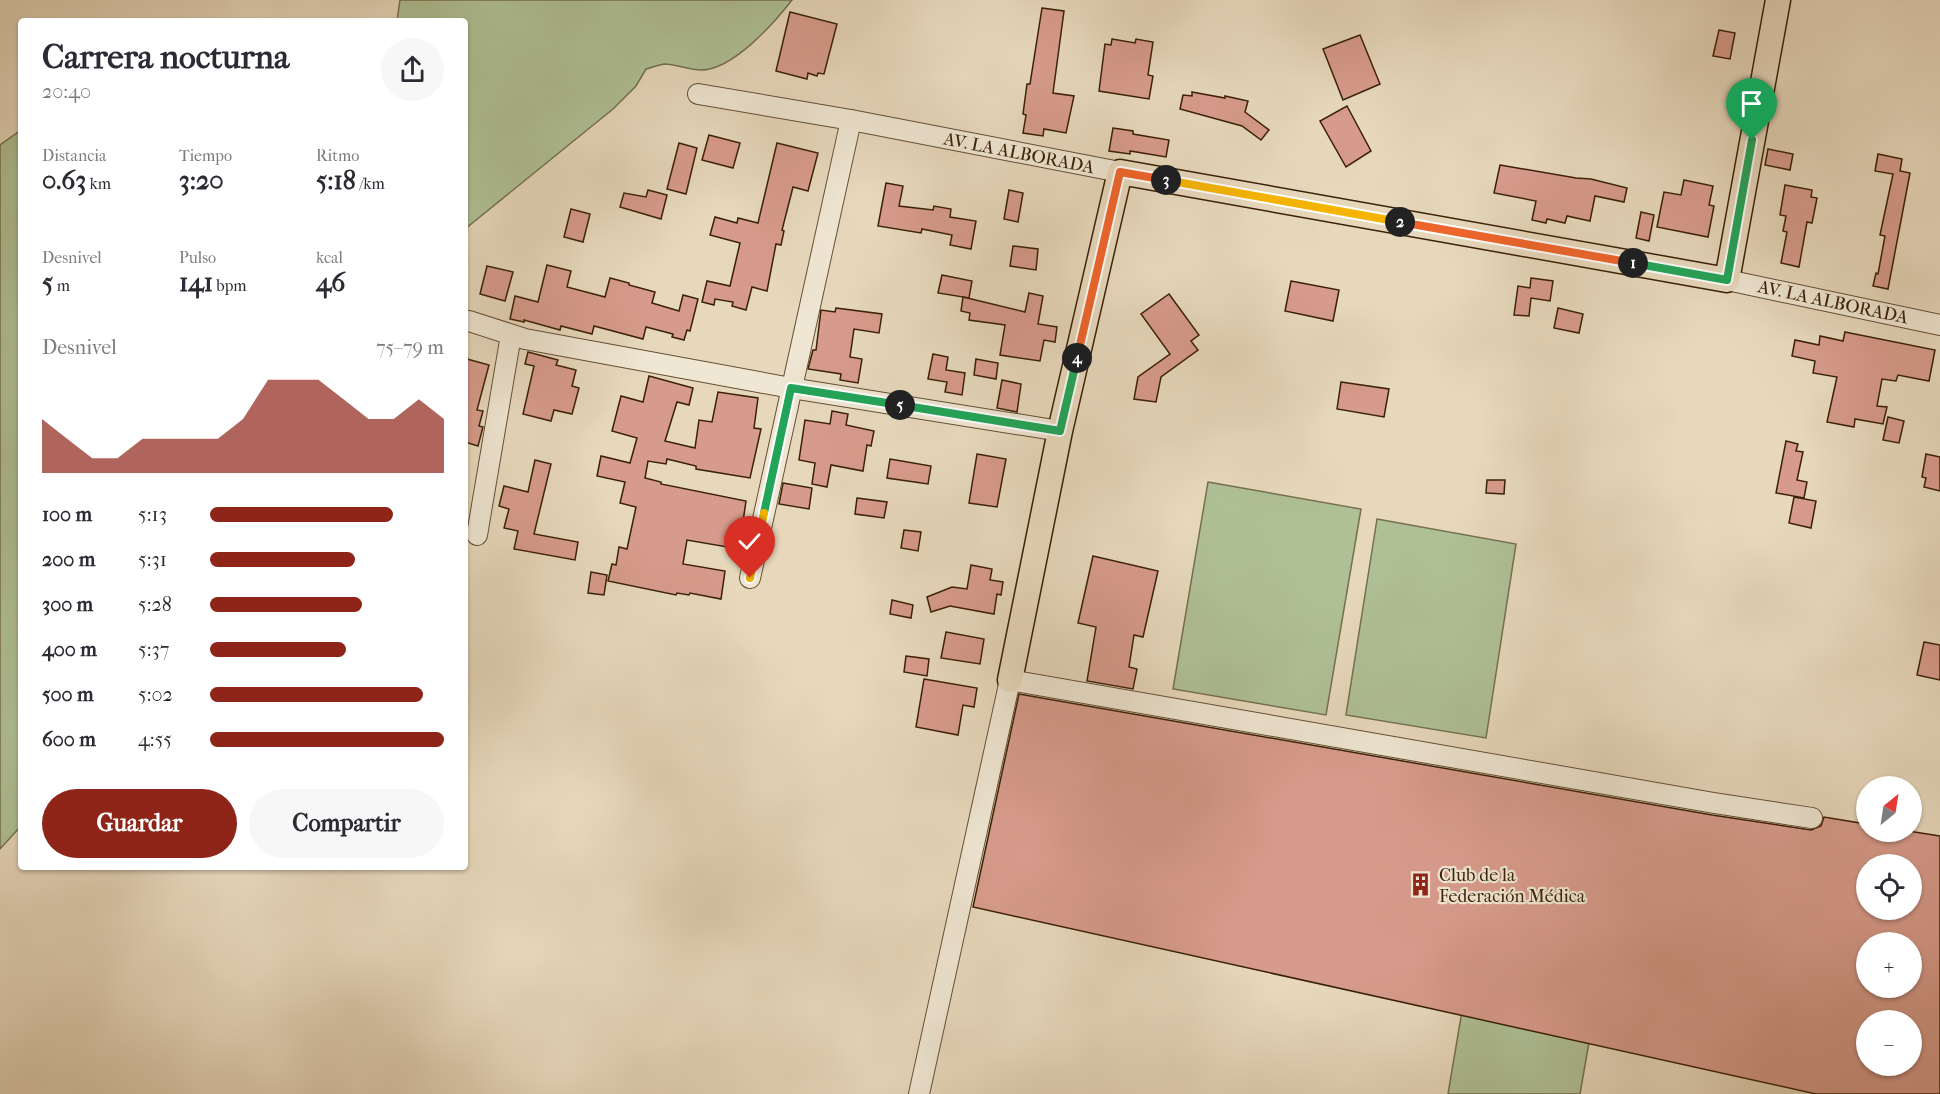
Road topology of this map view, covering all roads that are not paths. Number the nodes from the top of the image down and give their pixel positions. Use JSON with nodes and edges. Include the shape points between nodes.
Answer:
{"nodes":[{"id":1,"x":1778,"y":0,"type":"edge"},
{"id":2,"x":698,"y":94,"type":"dead end"},
{"id":3,"x":851,"y":120,"type":"junction"},
{"id":4,"x":1120,"y":172,"type":"junction"},
{"id":5,"x":1727,"y":280,"type":"junction"},
{"id":6,"x":469,"y":321,"type":"dead end"},
{"id":7,"x":1940,"y":325,"type":"edge"},
{"id":8,"x":511,"y":335,"type":"junction"},
{"id":9,"x":791,"y":388,"type":"junction"},
{"id":10,"x":1060,"y":431,"type":"junction"},
{"id":11,"x":477,"y":535,"type":"dead end"},
{"id":12,"x":750,"y":578,"type":"dead end"},
{"id":13,"x":1010,"y":680,"type":"junction"},
{"id":14,"x":1812,"y":818,"type":"dead end"},
{"id":15,"x":919,"y":1094,"type":"edge"}],
"edges":[{"from":1,"to":5,"type":"main road"},
{"from":2,"to":3,"type":"street","name":"AV. LA ALBORADA"},
{"from":3,"to":4,"type":"street","name":"AV. LA ALBORADA"},
{"from":3,"to":9,"type":"street"},
{"from":4,"to":5,"type":"main road","name":"AV. LA ALBORADA"},
{"from":4,"to":10,"type":"main road"},
{"from":5,"to":7,"type":"street","name":"AV. LA ALBORADA"},
{"from":6,"to":8,"type":"street"},
{"from":8,"to":9,"type":"street"},
{"from":8,"to":11,"type":"street"},
{"from":9,"to":10,"type":"street"},
{"from":9,"to":12,"type":"street"},
{"from":10,"to":13,"type":"main road"},
{"from":13,"to":14,"type":"street"},
{"from":13,"to":15,"type":"street"}]}
